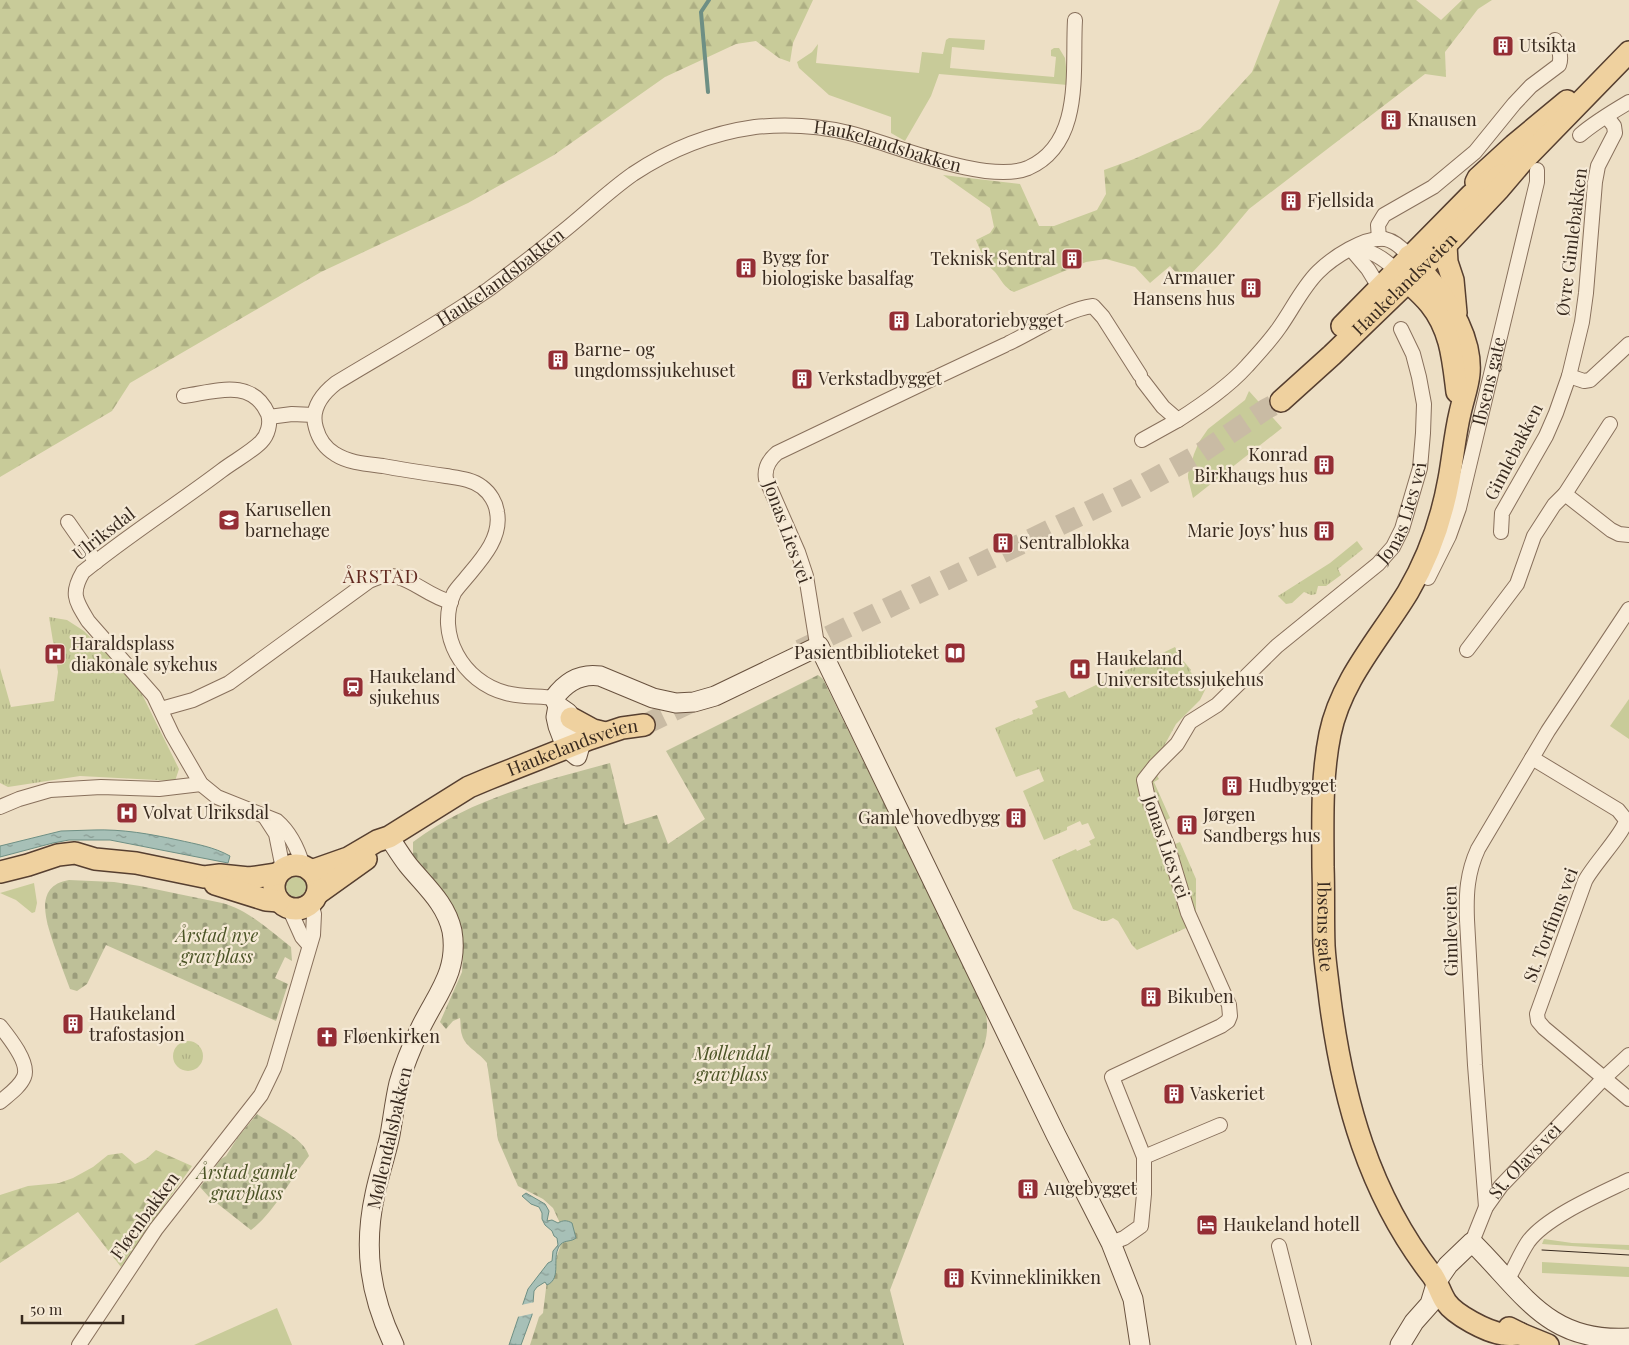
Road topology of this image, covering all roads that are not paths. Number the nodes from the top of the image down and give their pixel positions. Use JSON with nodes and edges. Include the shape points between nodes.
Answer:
{"nodes":[{"id":1,"x":1075,"y":20,"type":"dead end"},
{"id":2,"x":1555,"y":40,"type":"dead end"},
{"id":3,"x":1629,"y":52,"type":"edge"},
{"id":4,"x":1592,"y":89,"type":"junction"},
{"id":5,"x":1629,"y":102,"type":"edge"},
{"id":6,"x":1607,"y":117,"type":"junction"},
{"id":7,"x":1580,"y":135,"type":"dead end"},
{"id":8,"x":1530,"y":162,"type":"junction"},
{"id":9,"x":1471,"y":195,"type":"junction"},
{"id":10,"x":1378,"y":239,"type":"junction"},
{"id":11,"x":1446,"y":245,"type":"junction"},
{"id":12,"x":1351,"y":249,"type":"junction"},
{"id":13,"x":1408,"y":270,"type":"junction"},
{"id":14,"x":1379,"y":287,"type":"junction"},
{"id":15,"x":1456,"y":317,"type":"junction"},
{"id":16,"x":1401,"y":330,"type":"dead end"},
{"id":17,"x":1629,"y":344,"type":"edge"},
{"id":18,"x":1569,"y":376,"type":"junction"},
{"id":19,"x":184,"y":396,"type":"dead end"},
{"id":20,"x":1460,"y":412,"type":"junction"},
{"id":21,"x":314,"y":415,"type":"junction"},
{"id":22,"x":269,"y":417,"type":"junction"},
{"id":23,"x":1178,"y":420,"type":"junction"},
{"id":24,"x":1610,"y":424,"type":"dead end"},
{"id":25,"x":1142,"y":440,"type":"dead end"},
{"id":26,"x":1565,"y":494,"type":"junction"},
{"id":27,"x":68,"y":522,"type":"dead end"},
{"id":28,"x":1629,"y":535,"type":"edge"},
{"id":29,"x":1523,"y":541,"type":"junction"},
{"id":30,"x":96,"y":562,"type":"junction"},
{"id":31,"x":1417,"y":573,"type":"junction"},
{"id":32,"x":451,"y":602,"type":"junction"},
{"id":33,"x":1629,"y":609,"type":"edge"},
{"id":34,"x":820,"y":646,"type":"junction"},
{"id":35,"x":1467,"y":650,"type":"dead end"},
{"id":36,"x":561,"y":708,"type":"junction"},
{"id":37,"x":161,"y":709,"type":"junction"},
{"id":38,"x":605,"y":733,"type":"junction"},
{"id":39,"x":575,"y":748,"type":"junction"},
{"id":40,"x":1532,"y":758,"type":"junction"},
{"id":41,"x":202,"y":784,"type":"junction"},
{"id":42,"x":0,"y":807,"type":"edge"},
{"id":43,"x":264,"y":816,"type":"junction"},
{"id":44,"x":389,"y":837,"type":"junction"},
{"id":45,"x":307,"y":869,"type":"junction"},
{"id":46,"x":280,"y":871,"type":"junction"},
{"id":47,"x":0,"y":872,"type":"edge"},
{"id":48,"x":204,"y":877,"type":"junction"},
{"id":49,"x":314,"y":898,"type":"junction"},
{"id":50,"x":284,"y":905,"type":"junction"},
{"id":51,"x":309,"y":945,"type":"junction"},
{"id":52,"x":0,"y":1026,"type":"edge"},
{"id":53,"x":1629,"y":1054,"type":"edge"},
{"id":54,"x":1604,"y":1078,"type":"junction"},
{"id":55,"x":1629,"y":1099,"type":"edge"},
{"id":56,"x":0,"y":1102,"type":"edge"},
{"id":57,"x":1220,"y":1125,"type":"dead end"},
{"id":58,"x":1144,"y":1157,"type":"junction"},
{"id":59,"x":1629,"y":1180,"type":"edge"},
{"id":60,"x":1486,"y":1206,"type":"junction"},
{"id":61,"x":1472,"y":1242,"type":"junction"},
{"id":62,"x":1112,"y":1243,"type":"junction"},
{"id":63,"x":1279,"y":1246,"type":"dead end"},
{"id":64,"x":1508,"y":1279,"type":"junction"},
{"id":65,"x":1437,"y":1281,"type":"junction"},
{"id":66,"x":1629,"y":1338,"type":"edge"},
{"id":67,"x":392,"y":1341,"type":"edge"},
{"id":68,"x":78,"y":1345,"type":"edge"},
{"id":69,"x":1140,"y":1345,"type":"edge"},
{"id":70,"x":1304,"y":1345,"type":"edge"},
{"id":71,"x":1400,"y":1345,"type":"edge"},
{"id":72,"x":1548,"y":1345,"type":"edge"}],
"edges":[{"from":1,"to":21,"type":"street","name":"Haukelandsbakken","via":[[1074,84],[1067,126],[1048,154],[1028,168],[999,172],[959,167],[850,133],[816,127],[755,127],[695,142],[633,174],[488,289],[336,383],[316,405]]},
{"from":2,"to":10,"type":"street","via":[[1561,60],[1559,65],[1536,81],[1475,152],[1433,187],[1384,215],[1378,226]]},
{"from":3,"to":4,"type":"main road","name":"Haukelandsveien"},
{"from":4,"to":8,"type":"main road","name":"Haukelandsveien"},
{"from":4,"to":9,"type":"main road","name":"Haukelandsveien","via":[[1565,102],[1514,144],[1478,178]]},
{"from":5,"to":6,"type":"street"},
{"from":6,"to":7,"type":"street"},
{"from":6,"to":18,"type":"street","name":"Øvre Gimlebakken","via":[[1615,132],[1598,166],[1582,322]]},
{"from":8,"to":9,"type":"main road","name":"Haukelandsveien"},
{"from":8,"to":11,"type":"main road","name":"Haukelandsveien","via":[[1499,189]]},
{"from":8,"to":31,"type":"street","name":"Ibsens gate","via":[[1537,182],[1459,508],[1428,578]]},
{"from":9,"to":13,"type":"main road","name":"Haukelandsveien"},
{"from":10,"to":12,"type":"street"},
{"from":10,"to":13,"type":"street","name":"Haukelandsveien","via":[[1391,241],[1402,248]]},
{"from":11,"to":13,"type":"main road","name":"Haukelandsveien"},
{"from":11,"to":15,"type":"main road"},
{"from":12,"to":13,"type":"street","name":"Haukelandsveien","via":[[1371,252]]},
{"from":12,"to":14,"type":"street","name":"Haukelandsveien"},
{"from":12,"to":23,"type":"street","via":[[1318,272],[1278,330],[1247,367],[1211,398]]},
{"from":13,"to":14,"type":"main road","name":"Haukelandsveien"},
{"from":13,"to":14,"type":"main road","name":"Haukelandsveien","via":[[1332,355],[1278,397]]},
{"from":13,"to":15,"type":"main road","name":"Ibsens gate","via":[[1446,299]]},
{"from":13,"to":20,"type":"main road","name":"Ibsens gate","via":[[1445,331],[1452,351]]},
{"from":15,"to":20,"type":"main road","name":"Ibsens gate","via":[[1469,359],[1468,388]]},
{"from":16,"to":58,"type":"street","name":"Jonas Lies vei","via":[[1414,354],[1419,377],[1424,404],[1423,433],[1420,468],[1407,515],[1393,547],[1378,564],[1277,646],[1217,705],[1190,722],[1178,744],[1144,780],[1188,912],[1226,997],[1230,1016],[1221,1026],[1112,1078]]},
{"from":17,"to":18,"type":"street","via":[[1590,380]]},
{"from":18,"to":29,"type":"street","name":"Gimlebakken","via":[[1546,436],[1502,513],[1497,533]]},
{"from":19,"to":22,"type":"street","via":[[234,388],[258,399]]},
{"from":20,"to":31,"type":"main road","name":"Ibsens gate","via":[[1444,501]]},
{"from":21,"to":22,"type":"street"},
{"from":21,"to":32,"type":"street","via":[[323,443],[345,459],[465,479],[488,493],[498,514],[493,541],[455,591]]},
{"from":22,"to":30,"type":"street","name":"Ulriksdal","via":[[268,433],[247,454]]},
{"from":23,"to":25,"type":"street"},
{"from":23,"to":34,"type":"street","name":"Jonas Lies vei","via":[[1163,407],[1141,378],[1093,306],[1072,312],[777,453],[768,464],[766,480],[801,560]]},
{"from":24,"to":26,"type":"street"},
{"from":26,"to":28,"type":"street","via":[[1611,530]]},
{"from":26,"to":29,"type":"street"},
{"from":27,"to":30,"type":"street"},
{"from":29,"to":35,"type":"street","via":[[1517,584]]},
{"from":30,"to":37,"type":"street","name":"Ulriksdal","via":[[83,572],[77,582],[75,589],[80,607],[88,621],[154,696]]},
{"from":31,"to":65,"type":"main road","name":"Ibsens gate","via":[[1340,700],[1330,732],[1323,808],[1324,946],[1333,1026],[1361,1144],[1392,1213],[1420,1260]]},
{"from":32,"to":36,"type":"street","via":[[447,625],[451,642],[473,676],[505,693]]},
{"from":32,"to":37,"type":"street","via":[[404,578],[386,574],[377,577],[229,683],[193,700]]},
{"from":33,"to":40,"type":"street","name":"Gimleveien"},
{"from":34,"to":36,"type":"street","via":[[715,696],[694,702],[676,703],[653,698],[592,675],[575,679],[559,692]]},
{"from":34,"to":62,"type":"street","name":"Jonas Lies vei","via":[[1056,1135]]},
{"from":36,"to":38,"type":"main road","via":[[593,730]]},
{"from":36,"to":39,"type":"street"},
{"from":37,"to":41,"type":"street","name":"Ulriksdal"},
{"from":38,"to":39,"type":"main road","name":"Haukelandsveien"},
{"from":38,"to":39,"type":"main road","name":"Haukelandsveien","via":[[644,725],[622,740]]},
{"from":39,"to":44,"type":"main road","name":"Haukelandsveien","via":[[469,787]]},
{"from":40,"to":54,"type":"street","name":"St. Torfinns vei","via":[[1618,810],[1626,820],[1585,881],[1537,1014],[1544,1028]]},
{"from":40,"to":60,"type":"street","name":"Gimleveien","via":[[1478,849],[1470,866],[1468,882],[1469,965]]},
{"from":41,"to":42,"type":"street","via":[[159,789],[101,787],[50,790]]},
{"from":41,"to":43,"type":"street","name":"Ulriksdal","via":[[216,797]]},
{"from":43,"to":45,"type":"street","name":"Ulriksdal","via":[[285,828]]},
{"from":43,"to":46,"type":"street","via":[[276,834]]},
{"from":44,"to":45,"type":"main road","name":"Haukelandsveien","via":[[348,858]]},
{"from":44,"to":49,"type":"main road","name":"Haukelandsveien","via":[[376,852]]},
{"from":44,"to":67,"type":"street","name":"Møllendalsbakken","via":[[437,898],[447,916],[454,956],[400,1082],[374,1195],[370,1232],[371,1276],[380,1313]]},
{"from":45,"to":46,"type":"main road","via":[[296,865]]},
{"from":45,"to":49,"type":"main road","via":[[317,882]]},
{"from":46,"to":48,"type":"main road","via":[[249,878]]},
{"from":46,"to":50,"type":"main road","via":[[273,887]]},
{"from":47,"to":48,"type":"main road","via":[[75,853]]},
{"from":48,"to":50,"type":"main road","via":[[218,886]]},
{"from":49,"to":50,"type":"main road","via":[[301,909]]},
{"from":49,"to":51,"type":"street","name":"Fløenbakken","via":[[314,929]]},
{"from":50,"to":51,"type":"street"},
{"from":51,"to":68,"type":"street","name":"Fløenbakken","via":[[274,1068],[261,1095],[156,1229]]},
{"from":52,"to":56,"type":"street","via":[[22,1058],[25,1068],[21,1083]]},
{"from":53,"to":54,"type":"street","name":"St. Olavs vei"},
{"from":54,"to":55,"type":"street"},
{"from":54,"to":60,"type":"street","name":"St. Olavs vei","via":[[1529,1155]]},
{"from":57,"to":58,"type":"street"},
{"from":58,"to":62,"type":"street","name":"Jonas Lies vei","via":[[1141,1226]]},
{"from":59,"to":64,"type":"street","via":[[1551,1220],[1528,1242]]},
{"from":60,"to":61,"type":"street","name":"St. Olavs vei"},
{"from":61,"to":64,"type":"street"},
{"from":61,"to":65,"type":"street","name":"St. Olavs vei"},
{"from":62,"to":69,"type":"street","name":"Jonas Lies vei","via":[[1133,1300]]},
{"from":63,"to":70,"type":"street"},
{"from":64,"to":66,"type":"street","via":[[1547,1318],[1567,1329],[1598,1338]]},
{"from":65,"to":71,"type":"street","name":"St. Olavs vei","via":[[1430,1304]]},
{"from":65,"to":72,"type":"main road","name":"Ibsens gate","via":[[1479,1312]]}]}
